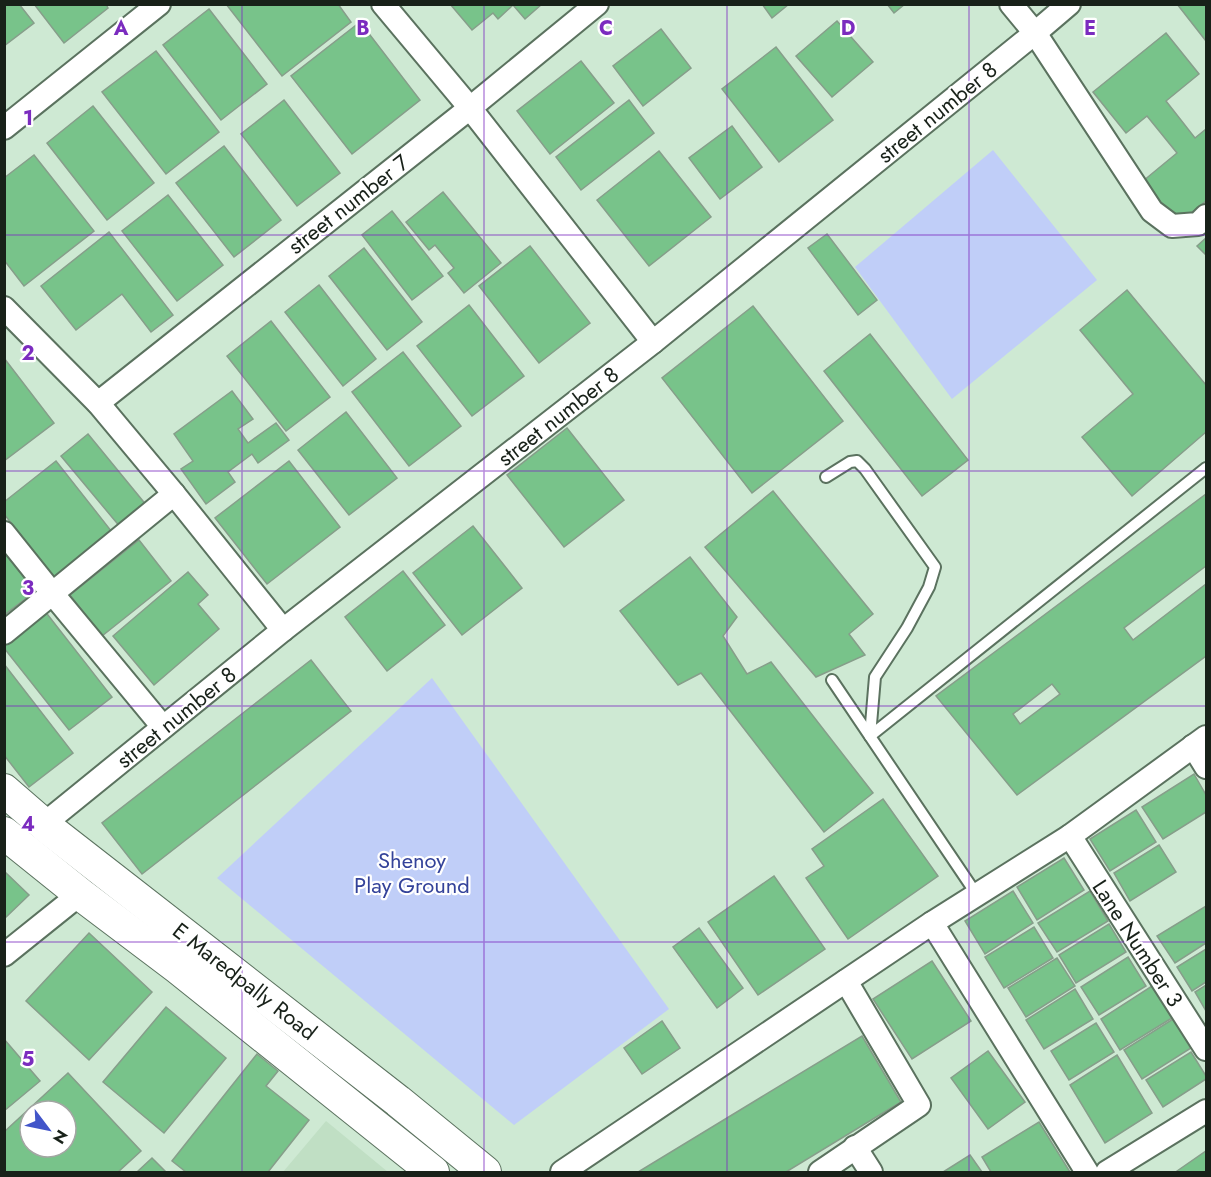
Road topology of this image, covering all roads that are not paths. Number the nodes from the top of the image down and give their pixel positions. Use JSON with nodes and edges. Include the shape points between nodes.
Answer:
{"nodes":[{"id":1,"x":159,"y":4,"type":"edge"},
{"id":2,"x":383,"y":4,"type":"edge"},
{"id":3,"x":597,"y":4,"type":"edge"},
{"id":4,"x":1011,"y":4,"type":"edge"},
{"id":5,"x":1069,"y":4,"type":"edge"},
{"id":6,"x":1035,"y":33,"type":"junction"},
{"id":7,"x":470,"y":108,"type":"junction"},
{"id":8,"x":4,"y":128,"type":"edge"},
{"id":9,"x":1206,"y":216,"type":"edge"},
{"id":10,"x":4,"y":308,"type":"edge"},
{"id":11,"x":653,"y":342,"type":"junction"},
{"id":12,"x":98,"y":403,"type":"junction"},
{"id":13,"x":1206,"y":468,"type":"edge"},
{"id":14,"x":826,"y":477,"type":"dead end"},
{"id":15,"x":174,"y":494,"type":"junction"},
{"id":16,"x":4,"y":533,"type":"edge"},
{"id":17,"x":52,"y":593,"type":"junction"},
{"id":18,"x":283,"y":630,"type":"junction"},
{"id":19,"x":4,"y":633,"type":"edge"},
{"id":20,"x":832,"y":680,"type":"dead end"},
{"id":21,"x":163,"y":726,"type":"junction"},
{"id":22,"x":870,"y":736,"type":"junction"},
{"id":23,"x":1200,"y":741,"type":"edge"},
{"id":24,"x":1206,"y":767,"type":"edge"},
{"id":25,"x":4,"y":790,"type":"edge"},
{"id":26,"x":44,"y":824,"type":"junction"},
{"id":27,"x":4,"y":833,"type":"edge"},
{"id":28,"x":1070,"y":836,"type":"junction"},
{"id":29,"x":80,"y":894,"type":"junction"},
{"id":30,"x":977,"y":895,"type":"junction"},
{"id":31,"x":932,"y":923,"type":"junction"},
{"id":32,"x":4,"y":955,"type":"edge"},
{"id":33,"x":846,"y":981,"type":"junction"},
{"id":34,"x":276,"y":1006,"type":"junction"},
{"id":35,"x":255,"y":1030,"type":"junction"},
{"id":36,"x":1206,"y":1049,"type":"edge"},
{"id":37,"x":1206,"y":1111,"type":"edge"},
{"id":38,"x":855,"y":1147,"type":"junction"},
{"id":39,"x":433,"y":1173,"type":"edge"},
{"id":40,"x":485,"y":1173,"type":"edge"},
{"id":41,"x":562,"y":1173,"type":"edge"},
{"id":42,"x":820,"y":1173,"type":"edge"},
{"id":43,"x":871,"y":1173,"type":"edge"},
{"id":44,"x":1088,"y":1173,"type":"edge"},
{"id":45,"x":1107,"y":1173,"type":"edge"}],
"edges":[{"from":1,"to":8,"type":"street"},
{"from":2,"to":7,"type":"street"},
{"from":3,"to":7,"type":"street","name":"street number 7"},
{"from":4,"to":6,"type":"street"},
{"from":5,"to":6,"type":"street","name":"street number 8"},
{"from":6,"to":9,"type":"street","via":[[1152,211],[1172,226],[1197,224]]},
{"from":6,"to":11,"type":"street","name":"street number 8"},
{"from":7,"to":11,"type":"street"},
{"from":7,"to":12,"type":"street","name":"street number 7"},
{"from":10,"to":12,"type":"street"},
{"from":11,"to":18,"type":"street","name":"street number 8"},
{"from":12,"to":15,"type":"street"},
{"from":13,"to":22,"type":"lane"},
{"from":14,"to":22,"type":"lane","via":[[857,461],[935,567],[907,628],[875,677]]},
{"from":15,"to":17,"type":"street"},
{"from":15,"to":18,"type":"street"},
{"from":16,"to":17,"type":"street"},
{"from":17,"to":19,"type":"street"},
{"from":17,"to":21,"type":"street"},
{"from":18,"to":21,"type":"street","name":"street number 8"},
{"from":20,"to":22,"type":"lane"},
{"from":21,"to":26,"type":"street","name":"street number 8"},
{"from":22,"to":30,"type":"lane"},
{"from":23,"to":24,"type":"street"},
{"from":23,"to":28,"type":"street"},
{"from":25,"to":26,"type":"main road","name":"E Maredpally Road"},
{"from":26,"to":34,"type":"main road","name":"E Maredpally Road"},
{"from":27,"to":29,"type":"main road","name":"E Maredpally Road"},
{"from":28,"to":30,"type":"street"},
{"from":28,"to":36,"type":"street","name":"Lane Number 3"},
{"from":29,"to":32,"type":"street"},
{"from":29,"to":35,"type":"main road","name":"E Maredpally Road"},
{"from":30,"to":31,"type":"street"},
{"from":31,"to":33,"type":"street"},
{"from":31,"to":44,"type":"street"},
{"from":33,"to":38,"type":"street","via":[[919,1105]]},
{"from":33,"to":41,"type":"street"},
{"from":34,"to":35,"type":"main road"},
{"from":34,"to":40,"type":"main road","name":"E Maredpally Road"},
{"from":35,"to":39,"type":"main road","name":"E Maredpally Road"},
{"from":37,"to":45,"type":"street"},
{"from":38,"to":42,"type":"street"},
{"from":38,"to":43,"type":"street"}]}
